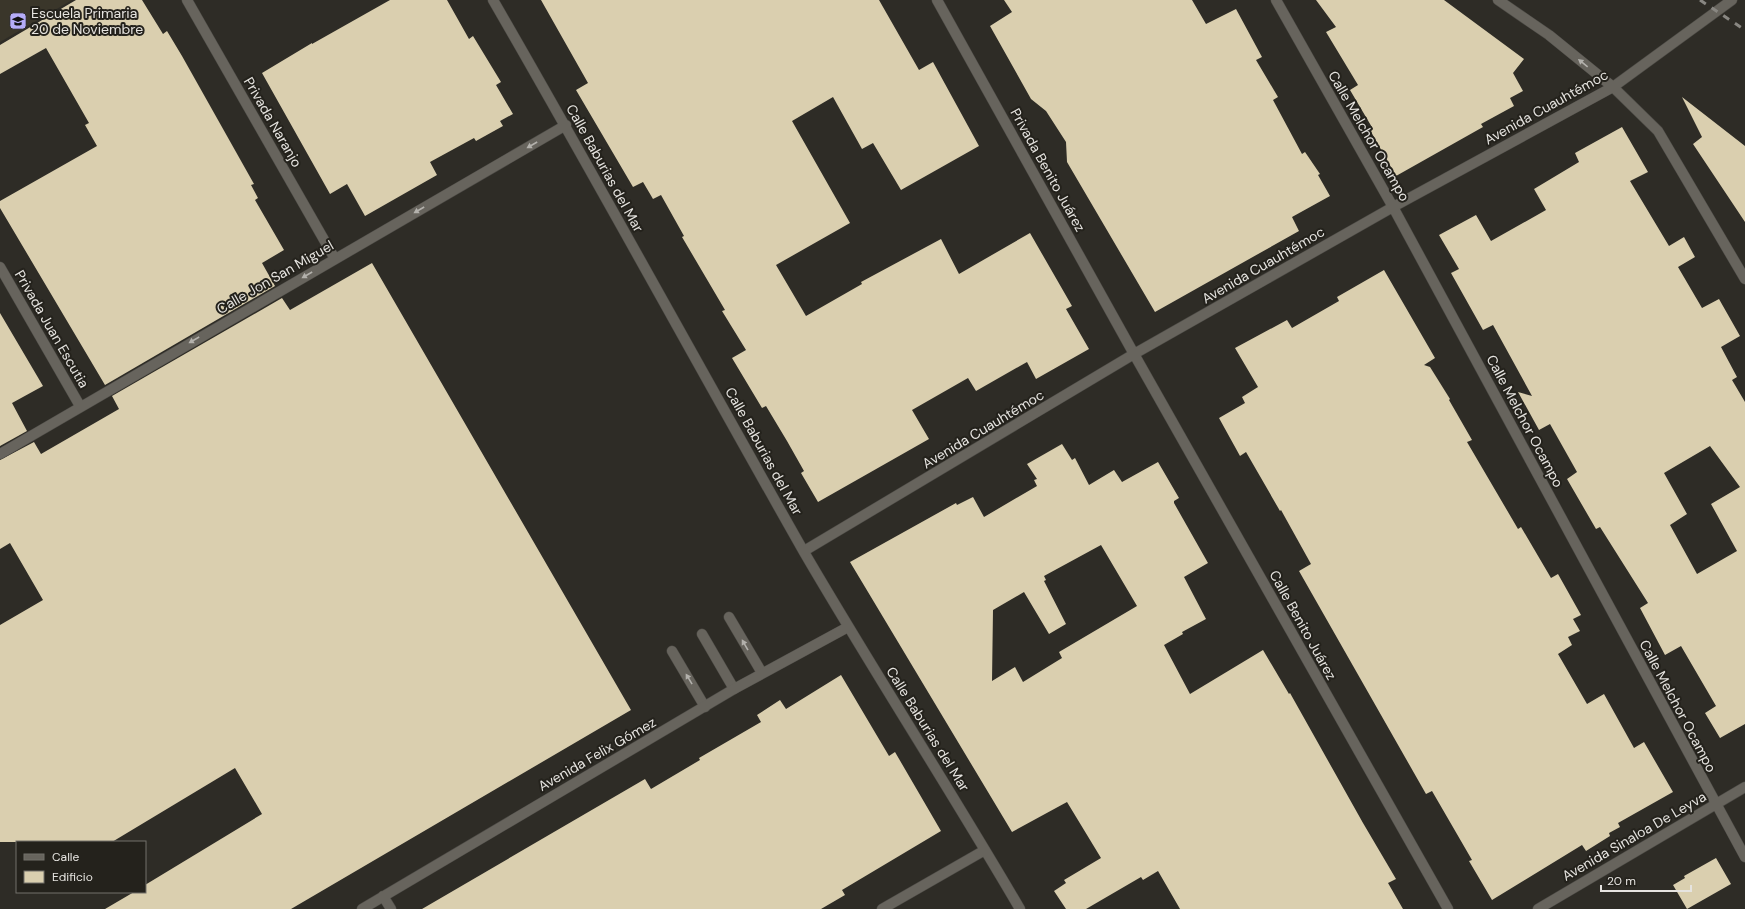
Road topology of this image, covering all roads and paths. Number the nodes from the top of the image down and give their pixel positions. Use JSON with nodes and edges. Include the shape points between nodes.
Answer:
{"nodes":[{"id":1,"x":187,"y":0,"type":"edge"},
{"id":2,"x":493,"y":0,"type":"edge"},
{"id":3,"x":937,"y":0,"type":"edge"},
{"id":4,"x":1276,"y":0,"type":"edge"},
{"id":5,"x":1498,"y":0,"type":"edge"},
{"id":6,"x":1732,"y":0,"type":"edge"},
{"id":7,"x":1614,"y":87,"type":"junction"},
{"id":8,"x":566,"y":125,"type":"junction"},
{"id":9,"x":1393,"y":207,"type":"junction"},
{"id":10,"x":335,"y":259,"type":"junction"},
{"id":11,"x":0,"y":267,"type":"edge"},
{"id":12,"x":1745,"y":278,"type":"edge"},
{"id":13,"x":1134,"y":354,"type":"junction"},
{"id":14,"x":80,"y":406,"type":"junction"},
{"id":15,"x":0,"y":454,"type":"edge"},
{"id":16,"x":804,"y":552,"type":"junction"},
{"id":17,"x":729,"y":618,"type":"dead end"},
{"id":18,"x":848,"y":627,"type":"junction"},
{"id":19,"x":702,"y":634,"type":"dead end"},
{"id":20,"x":672,"y":651,"type":"dead end"},
{"id":21,"x":762,"y":673,"type":"junction"},
{"id":22,"x":734,"y":689,"type":"junction"},
{"id":23,"x":706,"y":707,"type":"junction"},
{"id":24,"x":1745,"y":787,"type":"edge"},
{"id":25,"x":1715,"y":805,"type":"junction"},
{"id":26,"x":985,"y":850,"type":"junction"},
{"id":27,"x":1745,"y":857,"type":"edge"},
{"id":28,"x":383,"y":896,"type":"junction"},
{"id":29,"x":362,"y":909,"type":"edge"},
{"id":30,"x":390,"y":909,"type":"edge"},
{"id":31,"x":882,"y":909,"type":"edge"},
{"id":32,"x":1020,"y":909,"type":"edge"},
{"id":33,"x":1448,"y":909,"type":"edge"},
{"id":34,"x":1538,"y":909,"type":"edge"}],
"edges":[{"from":1,"to":10,"type":"street","name":"Privada Naranjo"},
{"from":2,"to":8,"type":"street","name":"Calle Baburias del Mar"},
{"from":3,"to":13,"type":"street","name":"Privada Benito Juárez"},
{"from":4,"to":9,"type":"street","name":"Calle Melchor Ocampo"},
{"from":7,"to":5,"type":"street","one_way":true,"via":[[1549,35]]},
{"from":6,"to":7,"type":"street","name":"Avenida Cuauhtémoc"},
{"from":7,"to":9,"type":"street","name":"Avenida Cuauhtémoc"},
{"from":7,"to":12,"type":"street","via":[[1658,131]]},
{"from":8,"to":10,"type":"street","name":"Calle Jon San Miguel","one_way":true},
{"from":8,"to":16,"type":"street","name":"Calle Baburias del Mar"},
{"from":9,"to":13,"type":"street","name":"Avenida Cuauhtémoc"},
{"from":9,"to":25,"type":"street","name":"Calle Melchor Ocampo"},
{"from":10,"to":14,"type":"street","name":"Calle Jon San Miguel","one_way":true},
{"from":11,"to":14,"type":"street","name":"Privada Juan Escutia"},
{"from":13,"to":16,"type":"street","name":"Avenida Cuauhtémoc"},
{"from":13,"to":33,"type":"street","name":"Calle Benito Juárez"},
{"from":14,"to":15,"type":"street","name":"Calle Jon San Miguel"},
{"from":16,"to":18,"type":"street","name":"Calle Baburias del Mar"},
{"from":21,"to":17,"type":"street","one_way":true},
{"from":18,"to":21,"type":"street","name":"Avenida Felix Gómez"},
{"from":18,"to":26,"type":"street","name":"Calle Baburias del Mar"},
{"from":19,"to":22,"type":"street"},
{"from":23,"to":20,"type":"street","one_way":true},
{"from":21,"to":22,"type":"street","name":"Avenida Felix Gómez"},
{"from":22,"to":23,"type":"street","name":"Avenida Felix Gómez"},
{"from":23,"to":28,"type":"street","name":"Avenida Felix Gómez"},
{"from":24,"to":25,"type":"street","name":"Avenida Sinaloa De Leyva"},
{"from":25,"to":27,"type":"street","name":"Calle Melchor Ocampo"},
{"from":25,"to":34,"type":"street","name":"Avenida Sinaloa De Leyva"},
{"from":26,"to":31,"type":"street"},
{"from":26,"to":32,"type":"street","name":"Calle Baburias del Mar"},
{"from":28,"to":29,"type":"street","name":"Avenida Felix Gómez"},
{"from":28,"to":30,"type":"street"}]}
